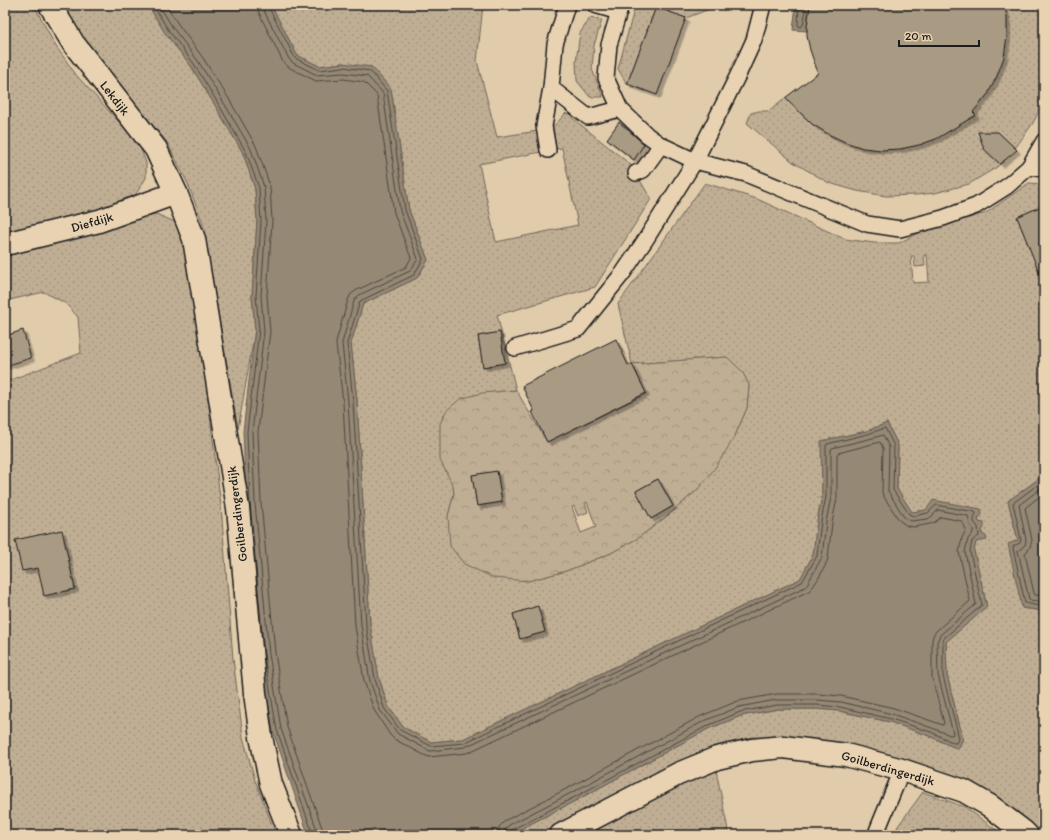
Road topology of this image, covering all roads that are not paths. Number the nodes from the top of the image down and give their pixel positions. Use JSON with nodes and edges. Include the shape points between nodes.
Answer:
{"nodes":[{"id":1,"x":50,"y":5,"type":"edge"},
{"id":2,"x":567,"y":5,"type":"edge"},
{"id":3,"x":595,"y":5,"type":"edge"},
{"id":4,"x":763,"y":5,"type":"edge"},
{"id":5,"x":620,"y":9,"type":"edge"},
{"id":6,"x":551,"y":88,"type":"junction"},
{"id":7,"x":620,"y":109,"type":"junction"},
{"id":8,"x":1044,"y":141,"type":"edge"},
{"id":9,"x":660,"y":145,"type":"junction"},
{"id":10,"x":548,"y":150,"type":"dead end"},
{"id":11,"x":695,"y":161,"type":"junction"},
{"id":12,"x":1029,"y":167,"type":"junction"},
{"id":13,"x":1044,"y":169,"type":"edge"},
{"id":14,"x":636,"y":173,"type":"dead end"},
{"id":15,"x":176,"y":193,"type":"junction"},
{"id":16,"x":5,"y":244,"type":"edge"},
{"id":17,"x":515,"y":348,"type":"dead end"},
{"id":18,"x":902,"y":770,"type":"junction"},
{"id":19,"x":291,"y":835,"type":"edge"},
{"id":20,"x":561,"y":835,"type":"edge"},
{"id":21,"x":878,"y":835,"type":"edge"},
{"id":22,"x":1027,"y":835,"type":"edge"}],
"edges":[{"from":1,"to":15,"type":"street","name":"Lekdijk","via":[[73,43],[156,149]]},
{"from":2,"to":6,"type":"lane","via":[[555,44]]},
{"from":3,"to":5,"type":"lane"},
{"from":4,"to":11,"type":"lane","via":[[754,40]]},
{"from":5,"to":7,"type":"lane","via":[[609,45],[606,78]]},
{"from":6,"to":7,"type":"lane","via":[[588,117]]},
{"from":6,"to":10,"type":"lane","via":[[544,126]]},
{"from":7,"to":9,"type":"lane"},
{"from":8,"to":12,"type":"lane"},
{"from":9,"to":11,"type":"lane"},
{"from":9,"to":14,"type":"lane","via":[[643,170]]},
{"from":11,"to":12,"type":"lane","via":[[746,174],[867,224],[900,229],[976,206],[1006,187]]},
{"from":11,"to":17,"type":"lane","via":[[623,273],[578,329]]},
{"from":12,"to":13,"type":"lane"},
{"from":15,"to":16,"type":"street","name":"Diefdijk","via":[[99,221]]},
{"from":15,"to":19,"type":"street","name":"Goilberdingerdijk","via":[[194,239],[238,508],[261,737],[272,784]]},
{"from":18,"to":20,"type":"street","name":"Goilberdingerdijk","via":[[846,755],[783,747],[752,750],[717,758],[678,774]]},
{"from":18,"to":21,"type":"lane","via":[[877,831]]},
{"from":18,"to":22,"type":"street","name":"Goilberdingerdijk","via":[[964,791],[990,806]]}]}
